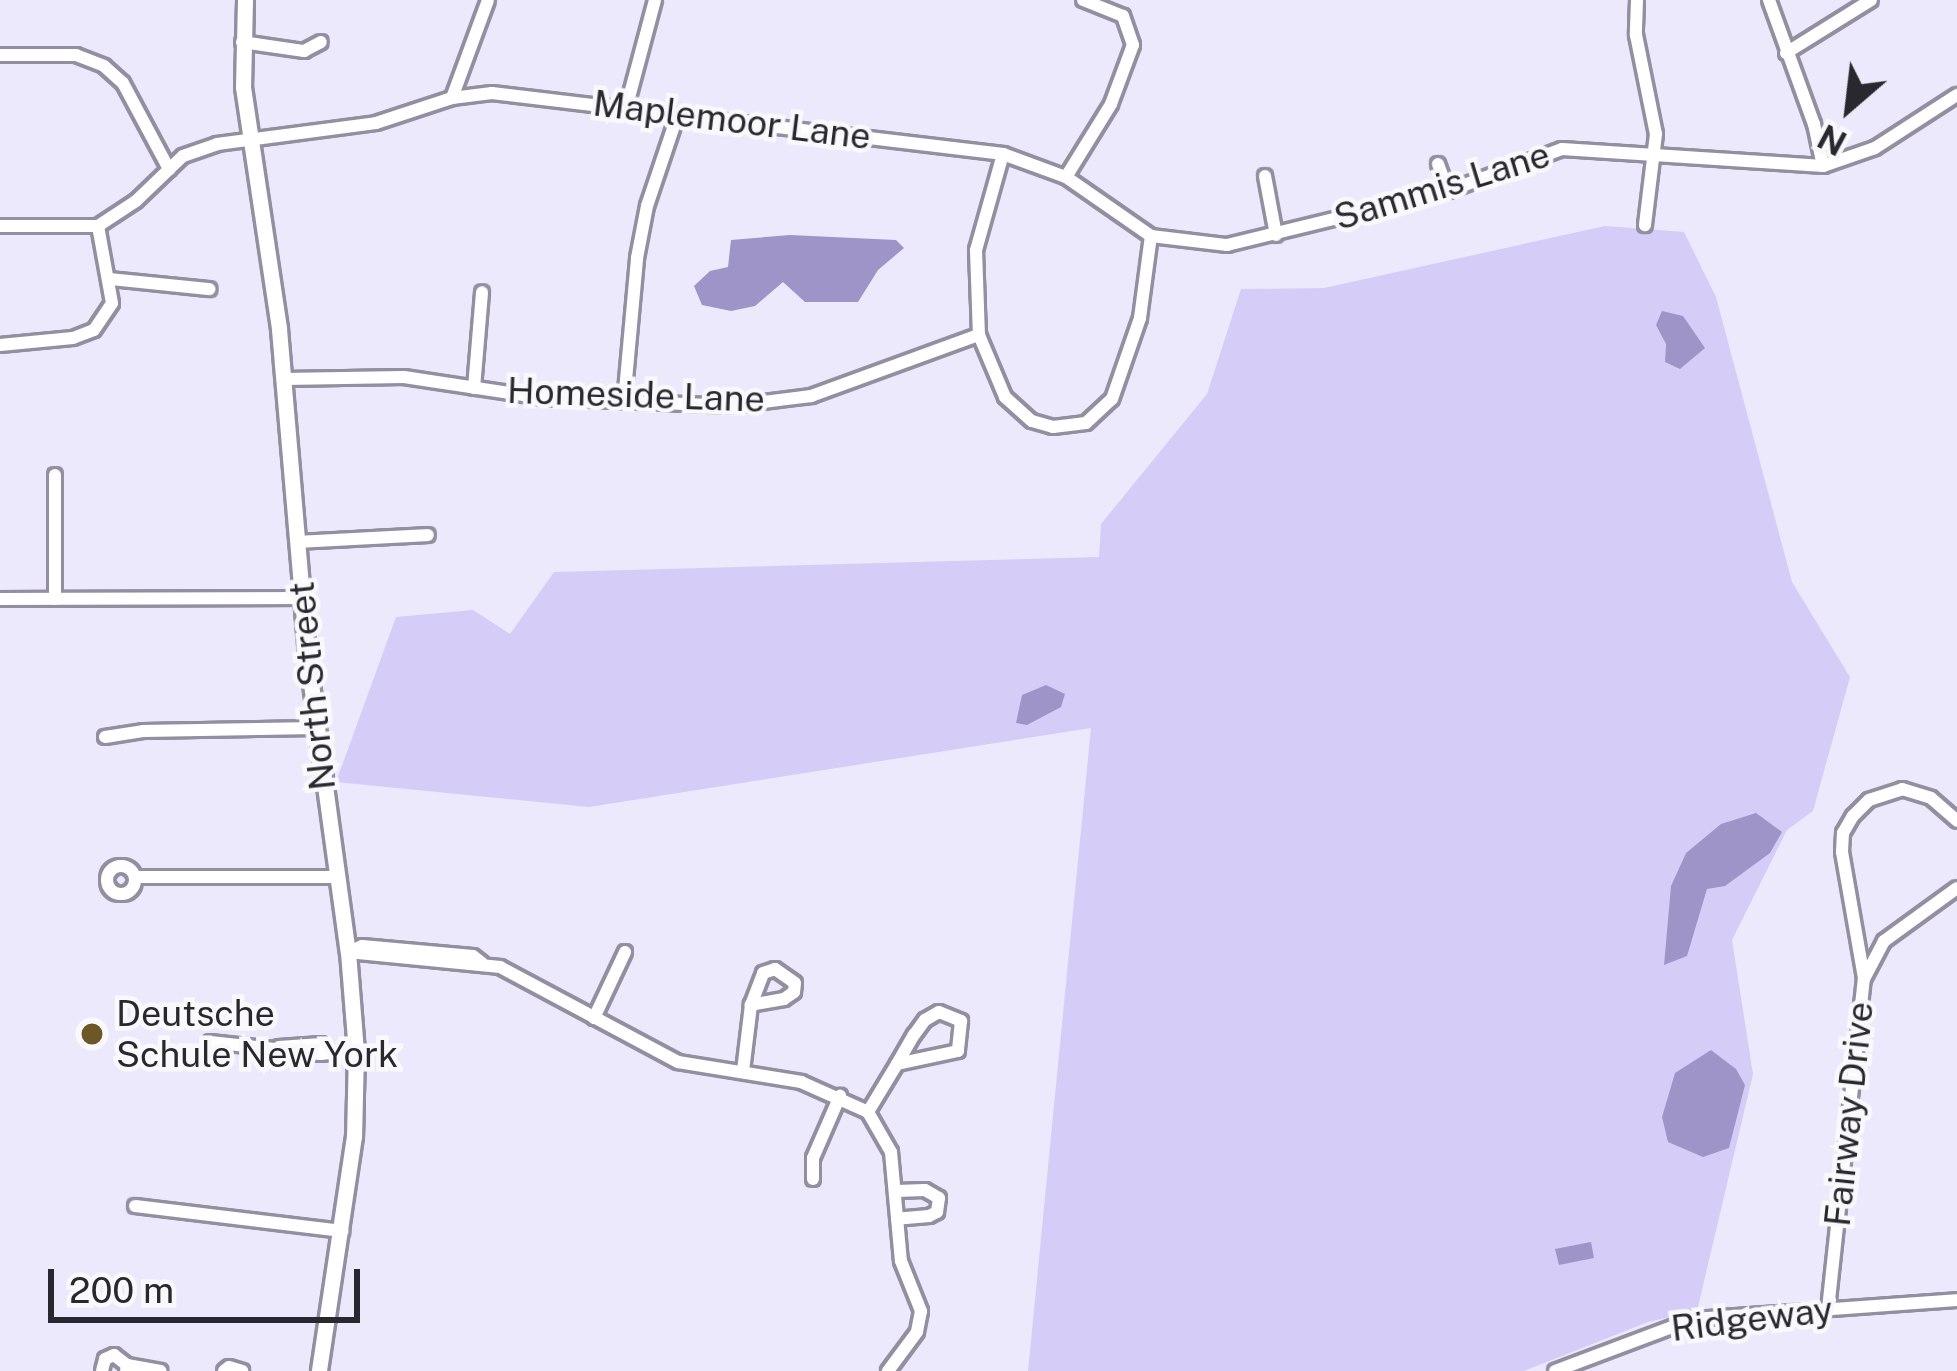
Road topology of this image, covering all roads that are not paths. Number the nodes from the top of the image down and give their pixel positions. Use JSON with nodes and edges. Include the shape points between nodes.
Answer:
{"nodes":[{"id":1,"x":245,"y":0,"type":"edge"},
{"id":2,"x":488,"y":0,"type":"edge"},
{"id":3,"x":656,"y":0,"type":"edge"},
{"id":4,"x":1083,"y":0,"type":"edge"},
{"id":5,"x":1637,"y":0,"type":"edge"},
{"id":6,"x":1769,"y":0,"type":"edge"},
{"id":7,"x":1871,"y":0,"type":"edge"},
{"id":8,"x":242,"y":42,"type":"junction"},
{"id":9,"x":321,"y":42,"type":"dead end"},
{"id":10,"x":1786,"y":52,"type":"junction"},
{"id":11,"x":0,"y":55,"type":"edge"},
{"id":12,"x":1957,"y":95,"type":"edge"},
{"id":13,"x":452,"y":98,"type":"junction"},
{"id":14,"x":626,"y":109,"type":"junction"},
{"id":15,"x":677,"y":117,"type":"junction"},
{"id":16,"x":248,"y":139,"type":"junction"},
{"id":17,"x":1003,"y":154,"type":"junction"},
{"id":18,"x":1655,"y":154,"type":"junction"},
{"id":19,"x":1438,"y":164,"type":"dead end"},
{"id":20,"x":1823,"y":166,"type":"junction"},
{"id":21,"x":170,"y":169,"type":"junction"},
{"id":22,"x":1265,"y":176,"type":"dead end"},
{"id":23,"x":1066,"y":177,"type":"junction"},
{"id":24,"x":1448,"y":190,"type":"junction"},
{"id":25,"x":1645,"y":225,"type":"dead end"},
{"id":26,"x":0,"y":226,"type":"edge"},
{"id":27,"x":98,"y":226,"type":"junction"},
{"id":28,"x":1276,"y":235,"type":"junction"},
{"id":29,"x":1150,"y":236,"type":"junction"},
{"id":30,"x":1196,"y":245,"type":"joint"},
{"id":31,"x":110,"y":278,"type":"junction"},
{"id":32,"x":209,"y":289,"type":"dead end"},
{"id":33,"x":482,"y":292,"type":"dead end"},
{"id":34,"x":979,"y":335,"type":"junction"},
{"id":35,"x":0,"y":345,"type":"edge"},
{"id":36,"x":284,"y":379,"type":"junction"},
{"id":37,"x":474,"y":388,"type":"junction"},
{"id":38,"x":624,"y":401,"type":"junction"},
{"id":39,"x":55,"y":475,"type":"dead end"},
{"id":40,"x":428,"y":535,"type":"dead end"},
{"id":41,"x":298,"y":542,"type":"junction"},
{"id":42,"x":302,"y":598,"type":"junction"},
{"id":43,"x":0,"y":599,"type":"edge"},
{"id":44,"x":55,"y":599,"type":"junction"},
{"id":45,"x":315,"y":728,"type":"junction"},
{"id":46,"x":105,"y":737,"type":"dead end"},
{"id":47,"x":1957,"y":821,"type":"edge"},
{"id":48,"x":136,"y":877,"type":"dead end"},
{"id":49,"x":336,"y":878,"type":"junction"},
{"id":50,"x":1957,"y":889,"type":"edge"},
{"id":51,"x":1859,"y":933,"type":"junction"},
{"id":52,"x":1885,"y":941,"type":"junction"},
{"id":53,"x":348,"y":952,"type":"junction"},
{"id":54,"x":625,"y":952,"type":"dead end"},
{"id":55,"x":1864,"y":979,"type":"junction"},
{"id":56,"x":751,"y":1005,"type":"dead end"},
{"id":57,"x":593,"y":1018,"type":"junction"},
{"id":58,"x":210,"y":1042,"type":"dead end"},
{"id":59,"x":356,"y":1051,"type":"junction"},
{"id":60,"x":897,"y":1064,"type":"junction"},
{"id":61,"x":743,"y":1071,"type":"junction"},
{"id":62,"x":840,"y":1096,"type":"junction"},
{"id":63,"x":868,"y":1112,"type":"junction"},
{"id":64,"x":813,"y":1179,"type":"dead end"},
{"id":65,"x":896,"y":1191,"type":"junction"},
{"id":66,"x":135,"y":1206,"type":"dead end"},
{"id":67,"x":897,"y":1219,"type":"junction"},
{"id":68,"x":343,"y":1231,"type":"junction"},
{"id":69,"x":1957,"y":1300,"type":"edge"},
{"id":70,"x":1828,"y":1309,"type":"junction"},
{"id":71,"x":127,"y":1368,"type":"edge"},
{"id":72,"x":102,"y":1371,"type":"edge"},
{"id":73,"x":160,"y":1371,"type":"edge"},
{"id":74,"x":224,"y":1371,"type":"edge"},
{"id":75,"x":242,"y":1371,"type":"edge"},
{"id":76,"x":319,"y":1371,"type":"edge"},
{"id":77,"x":888,"y":1371,"type":"edge"},
{"id":78,"x":1556,"y":1371,"type":"edge"}],
"edges":[{"from":1,"to":8,"type":"main road","name":"North Street"},
{"from":2,"to":13,"type":"street"},
{"from":3,"to":14,"type":"street"},
{"from":4,"to":23,"type":"street","via":[[1123,16],[1133,46],[1111,104]]},
{"from":5,"to":18,"type":"street"},
{"from":6,"to":10,"type":"street"},
{"from":7,"to":10,"type":"street"},
{"from":8,"to":9,"type":"street","via":[[304,51]]},
{"from":8,"to":16,"type":"main road","name":"North Street"},
{"from":10,"to":20,"type":"street"},
{"from":11,"to":21,"type":"street","via":[[76,55],[104,66],[123,83]]},
{"from":12,"to":20,"type":"street","name":"Sammis Lane","via":[[1875,148]]},
{"from":13,"to":14,"type":"street","name":"Maplemoor Lane","via":[[514,93]]},
{"from":13,"to":16,"type":"street","name":"Maplemoor Lane","via":[[376,123]]},
{"from":14,"to":15,"type":"street","name":"Maplemoor Lane"},
{"from":15,"to":17,"type":"street","name":"Maplemoor Lane"},
{"from":15,"to":38,"type":"street","via":[[637,258]]},
{"from":16,"to":21,"type":"street","name":"Maplemoor Lane","via":[[183,156]]},
{"from":16,"to":36,"type":"main road","name":"North Street"},
{"from":17,"to":23,"type":"street","name":"Maplemoor Lane"},
{"from":17,"to":34,"type":"street","via":[[976,250]]},
{"from":18,"to":20,"type":"street","name":"Sammis Lane"},
{"from":18,"to":24,"type":"street","name":"Sammis Lane","via":[[1562,148]]},
{"from":18,"to":25,"type":"street"},
{"from":19,"to":24,"type":"street"},
{"from":21,"to":27,"type":"street","name":"Maplemoor Lane"},
{"from":22,"to":28,"type":"street"},
{"from":23,"to":29,"type":"street","name":"Maplemoor Lane"},
{"from":24,"to":28,"type":"street","name":"Sammis Lane"},
{"from":26,"to":27,"type":"street"},
{"from":27,"to":31,"type":"street"},
{"from":28,"to":30,"type":"street","name":"Sammis Lane"},
{"from":29,"to":30,"type":"street","name":"Maplemoor Lane"},
{"from":29,"to":34,"type":"street","via":[[1140,318],[1120,383],[1096,417],[1052,427],[1022,415],[1005,398]]},
{"from":31,"to":32,"type":"street"},
{"from":31,"to":35,"type":"street","via":[[112,303],[94,330]]},
{"from":33,"to":37,"type":"street"},
{"from":34,"to":38,"type":"street","name":"Homeside Lane","via":[[812,396],[732,406]]},
{"from":36,"to":37,"type":"street","name":"Homeside Lane","via":[[404,377]]},
{"from":36,"to":41,"type":"main road","name":"North Street"},
{"from":37,"to":38,"type":"street","name":"Homeside Lane"},
{"from":39,"to":44,"type":"street"},
{"from":40,"to":41,"type":"street"},
{"from":41,"to":42,"type":"main road","name":"North Street"},
{"from":42,"to":44,"type":"street"},
{"from":42,"to":45,"type":"main road","name":"North Street"},
{"from":43,"to":44,"type":"street"},
{"from":45,"to":46,"type":"street"},
{"from":45,"to":49,"type":"main road","name":"North Street"},
{"from":47,"to":51,"type":"street","via":[[1931,798],[1902,790],[1869,800],[1853,816],[1842,852]]},
{"from":48,"to":49,"type":"street"},
{"from":49,"to":53,"type":"main road","name":"North Street"},
{"from":50,"to":52,"type":"street","name":"Fairway Drive"},
{"from":51,"to":52,"type":"street"},
{"from":51,"to":55,"type":"street"},
{"from":52,"to":55,"type":"street","name":"Fairway Drive"},
{"from":53,"to":57,"type":"street","via":[[473,956]]},
{"from":53,"to":59,"type":"main road","name":"North Street"},
{"from":54,"to":57,"type":"street"},
{"from":55,"to":70,"type":"street","name":"Fairway Drive"},
{"from":56,"to":61,"type":"street"},
{"from":57,"to":61,"type":"street","via":[[678,1062]]},
{"from":58,"to":59,"type":"street"},
{"from":59,"to":68,"type":"main road","name":"North Street"},
{"from":60,"to":60,"type":"street","via":[[925,1020],[939,1012],[961,1021],[958,1052]]},
{"from":60,"to":63,"type":"street"},
{"from":61,"to":62,"type":"street"},
{"from":62,"to":63,"type":"street"},
{"from":62,"to":64,"type":"street","via":[[813,1158]]},
{"from":63,"to":65,"type":"street","via":[[891,1153]]},
{"from":65,"to":67,"type":"street"},
{"from":65,"to":67,"type":"street","via":[[940,1198],[929,1216]]},
{"from":66,"to":68,"type":"street"},
{"from":67,"to":77,"type":"street","via":[[915,1304],[908,1340]]},
{"from":68,"to":76,"type":"main road","name":"North Street"},
{"from":69,"to":70,"type":"street","name":"Ridgeway"},
{"from":70,"to":78,"type":"street","name":"Ridgeway","via":[[1674,1323]]},
{"from":71,"to":72,"type":"street","via":[[114,1355]]},
{"from":71,"to":73,"type":"street"},
{"from":74,"to":75,"type":"street"}]}
